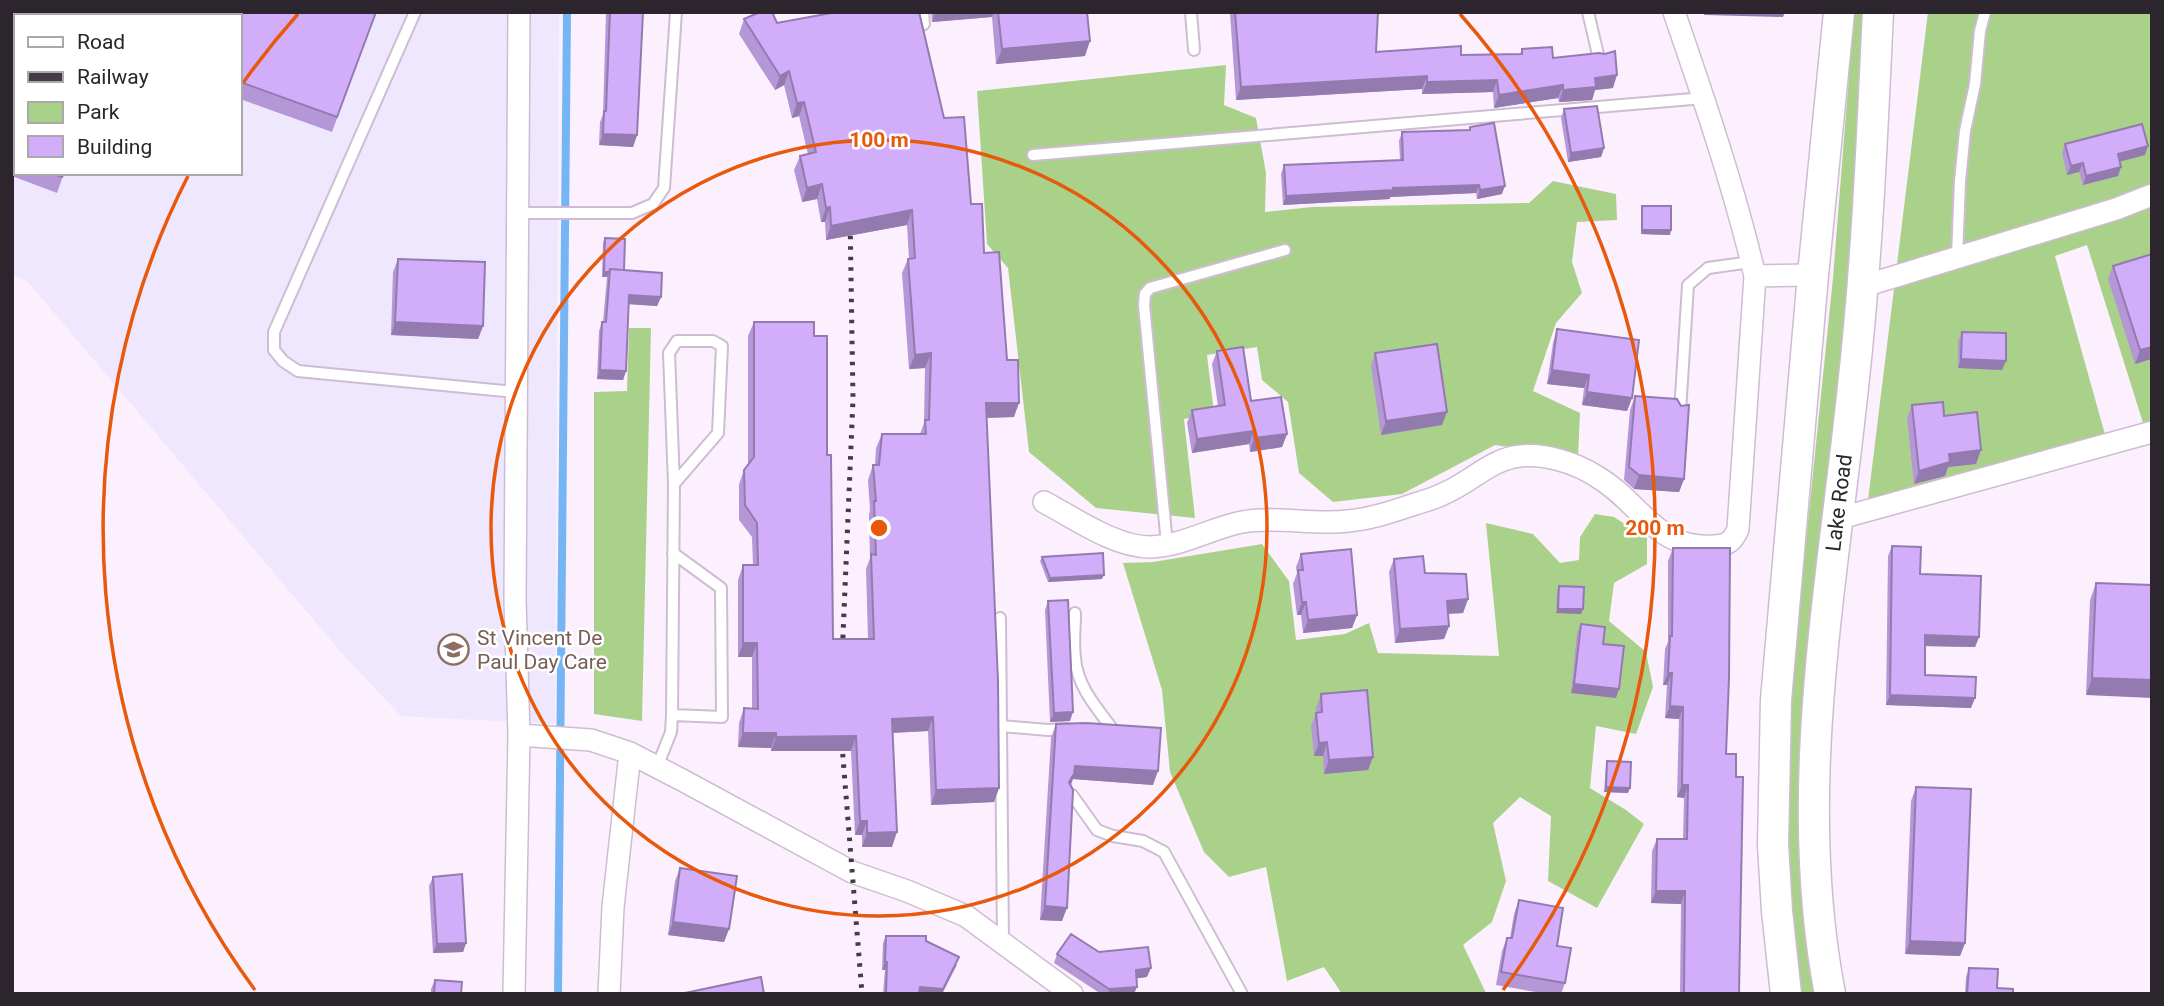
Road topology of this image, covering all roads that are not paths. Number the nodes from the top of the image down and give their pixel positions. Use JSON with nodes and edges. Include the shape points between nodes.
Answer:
{"nodes":[{"id":1,"x":415,"y":12,"type":"edge"},
{"id":2,"x":519,"y":12,"type":"edge"},
{"id":3,"x":676,"y":12,"type":"edge"},
{"id":4,"x":923,"y":12,"type":"edge"},
{"id":5,"x":1191,"y":12,"type":"edge"},
{"id":6,"x":1588,"y":12,"type":"edge"},
{"id":7,"x":1674,"y":12,"type":"edge"},
{"id":8,"x":1839,"y":12,"type":"edge"},
{"id":9,"x":1878,"y":12,"type":"edge"},
{"id":10,"x":1985,"y":12,"type":"edge"},
{"id":11,"x":924,"y":24,"type":"edge"},
{"id":12,"x":1194,"y":50,"type":"dead end"},
{"id":13,"x":1599,"y":59,"type":"edge"},
{"id":14,"x":1704,"y":98,"type":"junction"},
{"id":15,"x":1033,"y":155,"type":"dead end"},
{"id":16,"x":2152,"y":195,"type":"edge"},
{"id":17,"x":517,"y":213,"type":"junction"},
{"id":18,"x":1285,"y":250,"type":"dead end"},
{"id":19,"x":1957,"y":257,"type":"junction"},
{"id":20,"x":1753,"y":269,"type":"junction"},
{"id":21,"x":1813,"y":275,"type":"junction"},
{"id":22,"x":1864,"y":286,"type":"junction"},
{"id":23,"x":516,"y":392,"type":"junction"},
{"id":24,"x":1680,"y":412,"type":"edge"},
{"id":25,"x":2152,"y":432,"type":"edge"},
{"id":26,"x":674,"y":484,"type":"junction"},
{"id":27,"x":1044,"y":502,"type":"dead end"},
{"id":28,"x":1837,"y":519,"type":"junction"},
{"id":29,"x":1167,"y":544,"type":"junction"},
{"id":30,"x":673,"y":554,"type":"junction"},
{"id":31,"x":1074,"y":613,"type":"dead end"},
{"id":32,"x":1000,"y":618,"type":"dead end"},
{"id":33,"x":673,"y":715,"type":"junction"},
{"id":34,"x":1001,"y":726,"type":"junction"},
{"id":35,"x":1075,"y":729,"type":"edge"},
{"id":36,"x":1124,"y":729,"type":"edge"},
{"id":37,"x":519,"y":735,"type":"junction"},
{"id":38,"x":630,"y":753,"type":"junction"},
{"id":39,"x":657,"y":767,"type":"junction"},
{"id":40,"x":1072,"y":795,"type":"edge"},
{"id":41,"x":1003,"y":943,"type":"junction"},
{"id":42,"x":514,"y":994,"type":"edge"},
{"id":43,"x":609,"y":994,"type":"edge"},
{"id":44,"x":1072,"y":994,"type":"edge"},
{"id":45,"x":1242,"y":994,"type":"edge"},
{"id":46,"x":1786,"y":994,"type":"edge"},
{"id":47,"x":1830,"y":994,"type":"edge"}],
"edges":[{"from":1,"to":23,"type":"lane","via":[[274,332],[274,351],[298,371]]},
{"from":2,"to":17,"type":"street"},
{"from":3,"to":17,"type":"lane","via":[[664,188],[653,204],[632,213]]},
{"from":4,"to":11,"type":"lane"},
{"from":5,"to":12,"type":"lane"},
{"from":6,"to":13,"type":"lane"},
{"from":7,"to":14,"type":"street"},
{"from":8,"to":21,"type":"main road","name":"Lake Road"},
{"from":9,"to":22,"type":"main road","name":"Lake Road"},
{"from":10,"to":19,"type":"lane","via":[[1965,131]]},
{"from":14,"to":15,"type":"lane"},
{"from":14,"to":20,"type":"street"},
{"from":16,"to":19,"type":"street"},
{"from":17,"to":23,"type":"street"},
{"from":18,"to":29,"type":"lane","via":[[1150,288],[1145,294]]},
{"from":19,"to":22,"type":"street"},
{"from":20,"to":21,"type":"street"},
{"from":20,"to":24,"type":"lane","via":[[1708,268],[1688,285]]},
{"from":20,"to":29,"type":"street","via":[[1738,529],[1726,545],[1683,544],[1665,536],[1597,476],[1559,459],[1520,456],[1489,466],[1447,493],[1392,512],[1348,521],[1241,522]]},
{"from":21,"to":46,"type":"main road","name":"Lake Road","via":[[1776,700],[1773,845]]},
{"from":22,"to":28,"type":"main road","name":"Lake Road"},
{"from":23,"to":37,"type":"street"},
{"from":25,"to":28,"type":"street"},
{"from":26,"to":26,"type":"lane","via":[[718,433],[722,346],[713,341],[677,341],[669,353]]},
{"from":26,"to":30,"type":"lane"},
{"from":27,"to":29,"type":"street","via":[[1121,542],[1150,547]]},
{"from":28,"to":47,"type":"main road","name":"Lake Road","via":[[1814,778],[1819,921]]},
{"from":30,"to":33,"type":"lane"},
{"from":30,"to":33,"type":"lane","via":[[721,588],[722,717]]},
{"from":31,"to":36,"type":"lane","via":[[1074,658],[1088,697],[1105,727]]},
{"from":32,"to":34,"type":"lane"},
{"from":33,"to":39,"type":"lane"},
{"from":34,"to":35,"type":"lane"},
{"from":34,"to":41,"type":"lane"},
{"from":37,"to":38,"type":"street","via":[[591,740]]},
{"from":37,"to":42,"type":"street"},
{"from":38,"to":39,"type":"street"},
{"from":38,"to":43,"type":"street","via":[[613,907]]},
{"from":39,"to":41,"type":"street","via":[[852,872],[966,916]]},
{"from":40,"to":45,"type":"lane","via":[[1097,830],[1143,841],[1164,852]]},
{"from":41,"to":44,"type":"street"}]}
